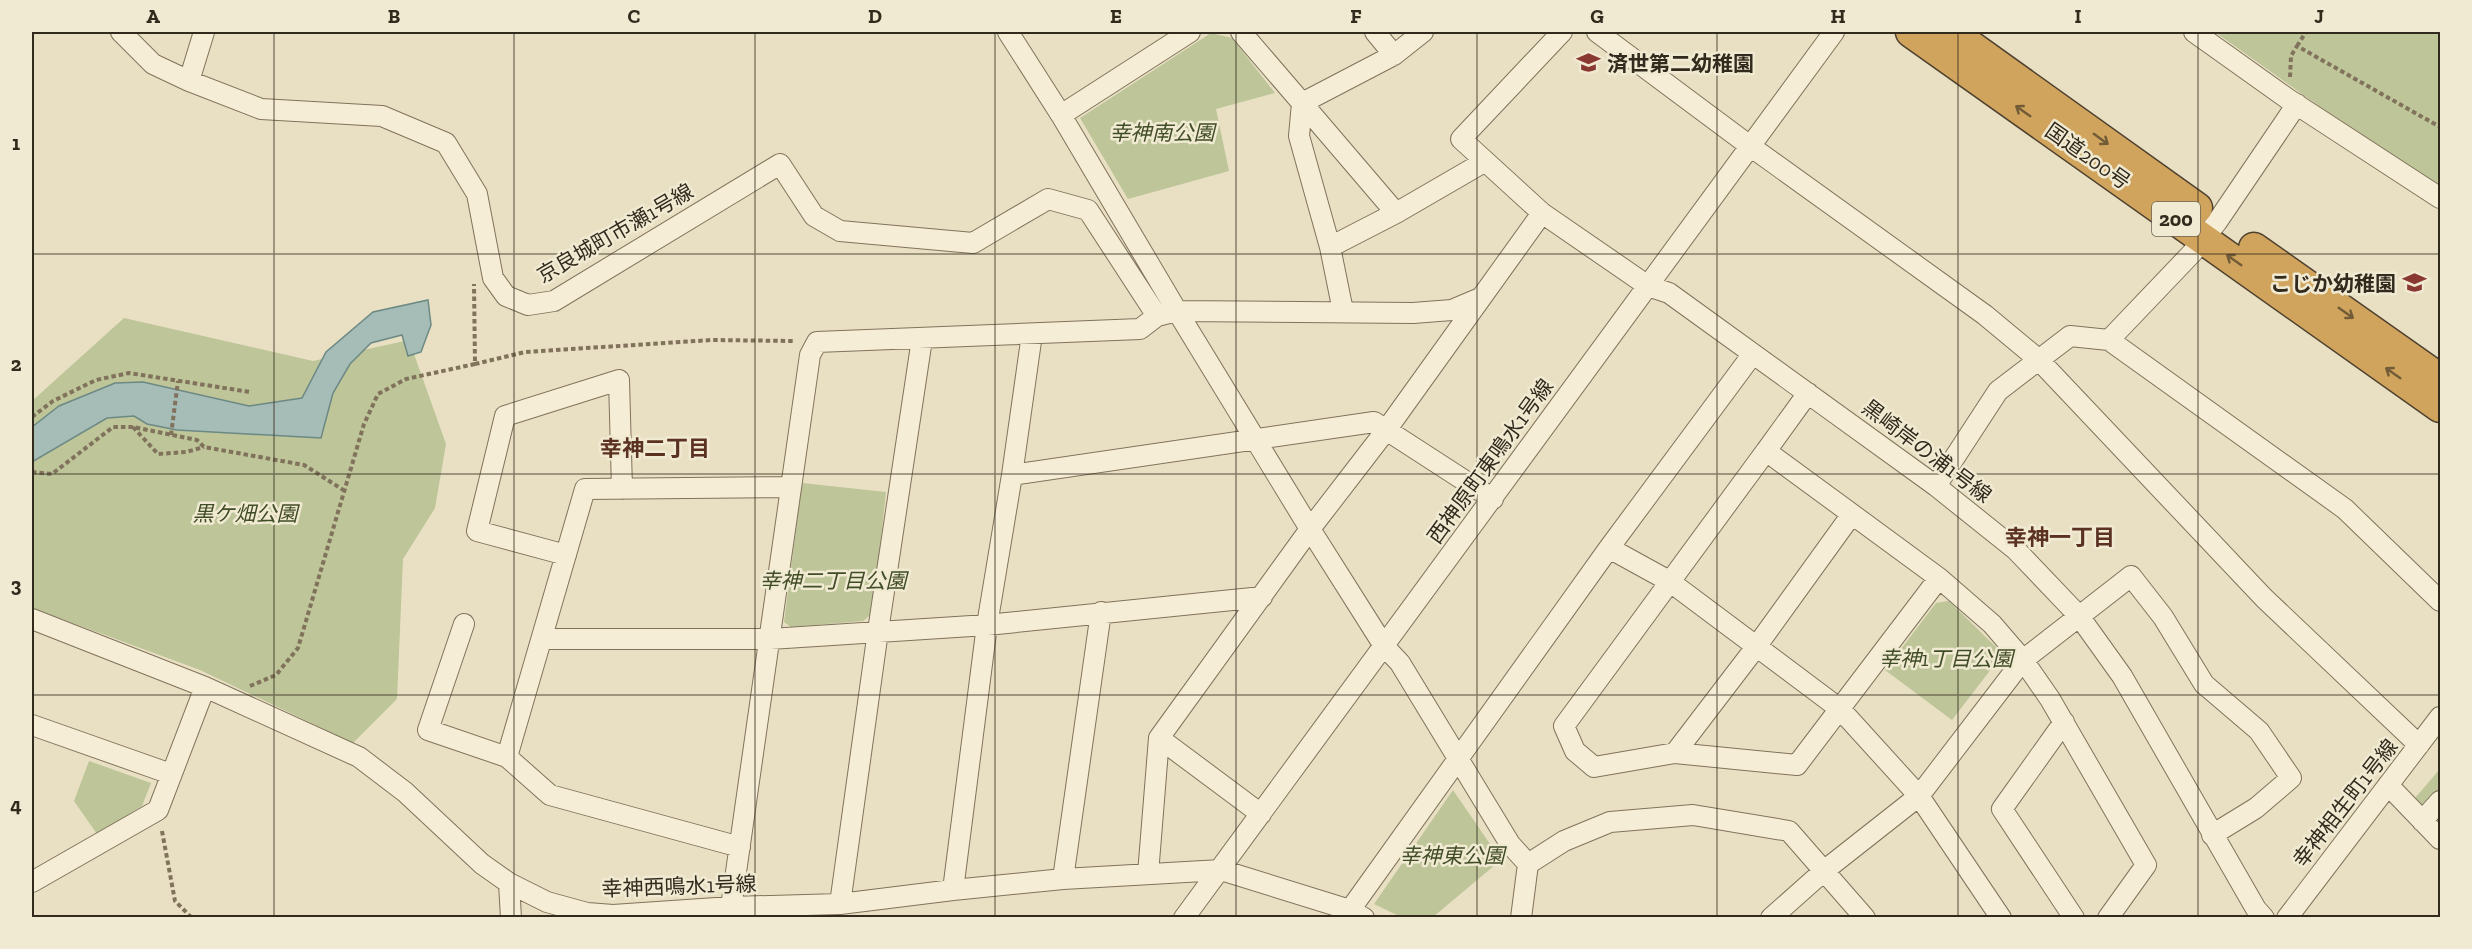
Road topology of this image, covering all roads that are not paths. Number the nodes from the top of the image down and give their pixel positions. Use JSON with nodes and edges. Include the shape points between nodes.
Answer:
{"nodes":[{"id":1,"x":121,"y":32,"type":"edge"},
{"id":2,"x":204,"y":32,"type":"edge"},
{"id":3,"x":1008,"y":32,"type":"edge"},
{"id":4,"x":1190,"y":32,"type":"edge"},
{"id":5,"x":1241,"y":32,"type":"edge"},
{"id":6,"x":1375,"y":32,"type":"edge"},
{"id":7,"x":1423,"y":32,"type":"edge"},
{"id":8,"x":1562,"y":32,"type":"edge"},
{"id":9,"x":1597,"y":32,"type":"edge"},
{"id":10,"x":1833,"y":32,"type":"edge"},
{"id":11,"x":1911,"y":32,"type":"edge"},
{"id":12,"x":1951,"y":32,"type":"edge"},
{"id":13,"x":2194,"y":32,"type":"edge"},
{"id":14,"x":1394,"y":55,"type":"junction"},
{"id":15,"x":189,"y":81,"type":"junction"},
{"id":16,"x":2292,"y":101,"type":"junction"},
{"id":17,"x":1302,"y":103,"type":"junction"},
{"id":18,"x":1061,"y":115,"type":"junction"},
{"id":19,"x":1750,"y":146,"type":"junction"},
{"id":20,"x":1484,"y":162,"type":"junction"},
{"id":21,"x":2440,"y":198,"type":"edge"},
{"id":22,"x":1396,"y":213,"type":"junction"},
{"id":23,"x":1542,"y":213,"type":"junction"},
{"id":24,"x":2210,"y":230,"type":"junction"},
{"id":25,"x":1330,"y":247,"type":"junction"},
{"id":26,"x":1648,"y":286,"type":"junction"},
{"id":27,"x":1478,"y":300,"type":"junction"},
{"id":28,"x":1177,"y":311,"type":"junction"},
{"id":29,"x":1342,"y":311,"type":"junction"},
{"id":30,"x":1157,"y":316,"type":"junction"},
{"id":31,"x":1032,"y":334,"type":"junction"},
{"id":32,"x":922,"y":339,"type":"junction"},
{"id":33,"x":2109,"y":340,"type":"junction"},
{"id":34,"x":1752,"y":355,"type":"junction"},
{"id":35,"x":2038,"y":358,"type":"junction"},
{"id":36,"x":2440,"y":380,"type":"edge"},
{"id":37,"x":1808,"y":393,"type":"junction"},
{"id":38,"x":2440,"y":407,"type":"edge"},
{"id":39,"x":1387,"y":429,"type":"junction"},
{"id":40,"x":1255,"y":439,"type":"junction"},
{"id":41,"x":1766,"y":451,"type":"junction"},
{"id":42,"x":1012,"y":475,"type":"junction"},
{"id":43,"x":1936,"y":486,"type":"junction"},
{"id":44,"x":790,"y":487,"type":"junction"},
{"id":45,"x":622,"y":489,"type":"junction"},
{"id":46,"x":1492,"y":499,"type":"junction"},
{"id":47,"x":1852,"y":514,"type":"junction"},
{"id":48,"x":1310,"y":529,"type":"junction"},
{"id":49,"x":1609,"y":548,"type":"junction"},
{"id":50,"x":566,"y":555,"type":"junction"},
{"id":51,"x":1939,"y":578,"type":"junction"},
{"id":52,"x":1669,"y":581,"type":"junction"},
{"id":53,"x":1262,"y":597,"type":"junction"},
{"id":54,"x":2440,"y":601,"type":"edge"},
{"id":55,"x":1101,"y":612,"type":"junction"},
{"id":56,"x":2079,"y":616,"type":"junction"},
{"id":57,"x":32,"y":619,"type":"edge"},
{"id":58,"x":464,"y":624,"type":"dead end"},
{"id":59,"x":987,"y":625,"type":"junction"},
{"id":60,"x":878,"y":631,"type":"junction"},
{"id":61,"x":543,"y":639,"type":"junction"},
{"id":62,"x":770,"y":639,"type":"junction"},
{"id":63,"x":1384,"y":646,"type":"junction"},
{"id":64,"x":1756,"y":647,"type":"junction"},
{"id":65,"x":2023,"y":660,"type":"junction"},
{"id":66,"x":205,"y":687,"type":"junction"},
{"id":67,"x":1840,"y":709,"type":"junction"},
{"id":68,"x":2440,"y":720,"type":"edge"},
{"id":69,"x":2064,"y":722,"type":"junction"},
{"id":70,"x":32,"y":725,"type":"edge"},
{"id":71,"x":1159,"y":738,"type":"junction"},
{"id":72,"x":2419,"y":745,"type":"junction"},
{"id":73,"x":1675,"y":753,"type":"junction"},
{"id":74,"x":507,"y":757,"type":"junction"},
{"id":75,"x":1459,"y":758,"type":"junction"},
{"id":76,"x":171,"y":774,"type":"junction"},
{"id":77,"x":2388,"y":785,"type":"junction"},
{"id":78,"x":1919,"y":796,"type":"junction"},
{"id":79,"x":2440,"y":801,"type":"edge"},
{"id":80,"x":1261,"y":814,"type":"junction"},
{"id":81,"x":2422,"y":821,"type":"junction"},
{"id":82,"x":2212,"y":835,"type":"junction"},
{"id":83,"x":2440,"y":839,"type":"edge"},
{"id":84,"x":740,"y":847,"type":"junction"},
{"id":85,"x":1528,"y":864,"type":"junction"},
{"id":86,"x":1221,"y":870,"type":"junction"},
{"id":87,"x":1825,"y":870,"type":"junction"},
{"id":88,"x":1148,"y":874,"type":"junction"},
{"id":89,"x":1063,"y":879,"type":"junction"},
{"id":90,"x":32,"y":882,"type":"edge"},
{"id":91,"x":509,"y":883,"type":"junction"},
{"id":92,"x":953,"y":890,"type":"junction"},
{"id":93,"x":840,"y":904,"type":"junction"},
{"id":94,"x":731,"y":907,"type":"junction"},
{"id":95,"x":862,"y":910,"type":"edge"},
{"id":96,"x":1357,"y":914,"type":"edge"},
{"id":97,"x":1776,"y":916,"type":"edge"},
{"id":98,"x":511,"y":918,"type":"edge"},
{"id":99,"x":1185,"y":918,"type":"edge"},
{"id":100,"x":1521,"y":918,"type":"edge"},
{"id":101,"x":1865,"y":918,"type":"edge"},
{"id":102,"x":2001,"y":918,"type":"edge"},
{"id":103,"x":2074,"y":918,"type":"edge"},
{"id":104,"x":2108,"y":918,"type":"edge"},
{"id":105,"x":2264,"y":918,"type":"edge"},
{"id":106,"x":2287,"y":918,"type":"edge"}],
"edges":[{"from":1,"to":15,"type":"street","name":"京良城町市瀬1号線","via":[[153,64]]},
{"from":2,"to":15,"type":"street"},
{"from":3,"to":18,"type":"street"},
{"from":4,"to":18,"type":"street"},
{"from":5,"to":17,"type":"street"},
{"from":6,"to":14,"type":"street"},
{"from":7,"to":14,"type":"street"},
{"from":8,"to":20,"type":"street","name":"黒崎岸の浦1号線","via":[[1461,139]]},
{"from":9,"to":19,"type":"street"},
{"from":10,"to":19,"type":"street","name":"西神原町東鳴水1号線"},
{"from":24,"to":11,"type":"highway","name":"国道200号","number":"200","one_way":true},
{"from":12,"to":24,"type":"highway","name":"国道200号","number":"200","one_way":true},
{"from":13,"to":16,"type":"street"},
{"from":14,"to":17,"type":"street"},
{"from":15,"to":30,"type":"street","name":"京良城町市瀬1号線","via":[[261,109],[382,116],[446,143],[477,194],[493,278],[506,296],[528,305],[554,301],[780,164],[814,216],[840,231],[973,243],[1048,199],[1088,210]]},
{"from":16,"to":21,"type":"street"},
{"from":16,"to":24,"type":"street"},
{"from":17,"to":22,"type":"street"},
{"from":17,"to":25,"type":"street","via":[[1299,135]]},
{"from":18,"to":28,"type":"street"},
{"from":19,"to":26,"type":"street","name":"西神原町東鳴水1号線"},
{"from":19,"to":35,"type":"street","via":[[1985,315]]},
{"from":20,"to":22,"type":"street"},
{"from":20,"to":23,"type":"street","name":"黒崎岸の浦1号線"},
{"from":22,"to":25,"type":"street"},
{"from":23,"to":26,"type":"street","name":"黒崎岸の浦1号線"},
{"from":23,"to":27,"type":"street"},
{"from":24,"to":33,"type":"street"},
{"from":24,"to":36,"type":"highway","name":"国道200号","number":"200","one_way":true},
{"from":38,"to":24,"type":"highway","name":"国道200号","number":"200","one_way":true},
{"from":25,"to":29,"type":"street"},
{"from":26,"to":34,"type":"street","name":"黒崎岸の浦1号線","via":[[1669,293]]},
{"from":26,"to":46,"type":"street","name":"西神原町東鳴水1号線"},
{"from":27,"to":29,"type":"street","via":[[1452,310]]},
{"from":27,"to":39,"type":"street"},
{"from":28,"to":29,"type":"street"},
{"from":28,"to":30,"type":"street"},
{"from":28,"to":40,"type":"street"},
{"from":30,"to":31,"type":"street","via":[[1140,329]]},
{"from":31,"to":32,"type":"street"},
{"from":31,"to":42,"type":"street"},
{"from":32,"to":44,"type":"street","via":[[817,342],[810,355]]},
{"from":32,"to":60,"type":"street"},
{"from":33,"to":35,"type":"street","via":[[2070,336]]},
{"from":33,"to":54,"type":"street","via":[[2345,509]]},
{"from":34,"to":37,"type":"street","name":"黒崎岸の浦1号線"},
{"from":34,"to":49,"type":"street"},
{"from":35,"to":43,"type":"street","via":[[1998,391]]},
{"from":35,"to":72,"type":"street","via":[[2264,598]]},
{"from":37,"to":41,"type":"street"},
{"from":37,"to":43,"type":"street","name":"黒崎岸の浦1号線"},
{"from":39,"to":40,"type":"street","via":[[1374,422]]},
{"from":39,"to":46,"type":"street"},
{"from":39,"to":48,"type":"street"},
{"from":40,"to":42,"type":"street"},
{"from":40,"to":48,"type":"street"},
{"from":41,"to":47,"type":"street"},
{"from":41,"to":52,"type":"street"},
{"from":42,"to":59,"type":"street"},
{"from":43,"to":56,"type":"street","name":"黒崎岸の浦1号線","via":[[2016,550]]},
{"from":44,"to":45,"type":"street"},
{"from":44,"to":62,"type":"street"},
{"from":45,"to":50,"type":"street","via":[[585,489]]},
{"from":45,"to":50,"type":"street","via":[[619,380],[505,416],[477,531]]},
{"from":46,"to":63,"type":"street","name":"西神原町東鳴水1号線"},
{"from":47,"to":51,"type":"street"},
{"from":47,"to":64,"type":"street"},
{"from":48,"to":53,"type":"street"},
{"from":48,"to":63,"type":"street"},
{"from":49,"to":52,"type":"street"},
{"from":49,"to":75,"type":"street"},
{"from":50,"to":61,"type":"street"},
{"from":51,"to":65,"type":"street","via":[[1992,624]]},
{"from":51,"to":67,"type":"street"},
{"from":52,"to":64,"type":"street"},
{"from":52,"to":73,"type":"street","via":[[1564,726],[1575,751],[1594,767]]},
{"from":53,"to":55,"type":"street"},
{"from":53,"to":71,"type":"street"},
{"from":55,"to":59,"type":"street"},
{"from":55,"to":89,"type":"street"},
{"from":56,"to":65,"type":"street"},
{"from":56,"to":82,"type":"street","name":"黒崎岸の浦1号線","via":[[2122,676]]},
{"from":56,"to":82,"type":"street","via":[[2131,576],[2163,617],[2204,684],[2259,732],[2291,778],[2256,808]]},
{"from":57,"to":66,"type":"street","name":"幸神西鳴水1号線"},
{"from":58,"to":74,"type":"street","via":[[428,730]]},
{"from":59,"to":60,"type":"street"},
{"from":59,"to":92,"type":"street"},
{"from":60,"to":62,"type":"street"},
{"from":60,"to":93,"type":"street"},
{"from":61,"to":62,"type":"street"},
{"from":61,"to":74,"type":"street"},
{"from":62,"to":84,"type":"street"},
{"from":63,"to":75,"type":"street","via":[[1400,663]]},
{"from":63,"to":80,"type":"street","name":"西神原町東鳴水1号線"},
{"from":64,"to":67,"type":"street"},
{"from":64,"to":73,"type":"street"},
{"from":65,"to":69,"type":"street"},
{"from":65,"to":78,"type":"street"},
{"from":66,"to":76,"type":"street"},
{"from":66,"to":91,"type":"street","name":"幸神西鳴水1号線","via":[[359,757]]},
{"from":67,"to":73,"type":"street","via":[[1797,765]]},
{"from":67,"to":78,"type":"street"},
{"from":68,"to":72,"type":"street","name":"幸神相生町1号線"},
{"from":69,"to":103,"type":"street","via":[[2002,809]]},
{"from":69,"to":104,"type":"street","via":[[2146,865]]},
{"from":70,"to":76,"type":"street"},
{"from":71,"to":80,"type":"street"},
{"from":71,"to":88,"type":"street"},
{"from":72,"to":77,"type":"street","name":"幸神相生町1号線"},
{"from":74,"to":84,"type":"street","via":[[550,795]]},
{"from":75,"to":85,"type":"street","via":[[1510,844]]},
{"from":75,"to":96,"type":"street"},
{"from":76,"to":90,"type":"street","via":[[158,810]]},
{"from":77,"to":81,"type":"street"},
{"from":77,"to":106,"type":"street","name":"幸神相生町1号線"},
{"from":78,"to":87,"type":"street"},
{"from":78,"to":102,"type":"street"},
{"from":79,"to":81,"type":"street"},
{"from":80,"to":86,"type":"street","name":"西神原町東鳴水1号線"},
{"from":81,"to":83,"type":"street"},
{"from":82,"to":105,"type":"street","name":"黒崎岸の浦1号線"},
{"from":84,"to":94,"type":"street"},
{"from":85,"to":87,"type":"street","via":[[1564,841],[1610,822],[1693,815],[1789,831]]},
{"from":85,"to":100,"type":"street"},
{"from":86,"to":88,"type":"street","name":"幸神西鳴水1号線"},
{"from":86,"to":96,"type":"street"},
{"from":86,"to":99,"type":"street","name":"西神原町東鳴水1号線"},
{"from":87,"to":97,"type":"street"},
{"from":87,"to":101,"type":"street"},
{"from":88,"to":89,"type":"street","name":"幸神西鳴水1号線"},
{"from":89,"to":92,"type":"street","name":"幸神西鳴水1号線"},
{"from":91,"to":94,"type":"street","name":"幸神西鳴水1号線","via":[[547,902],[587,913],[613,915]]},
{"from":91,"to":98,"type":"street"},
{"from":92,"to":95,"type":"street","name":"幸神西鳴水1号線"},
{"from":93,"to":94,"type":"street","name":"幸神西鳴水1号線"},
{"from":93,"to":95,"type":"street","name":"幸神西鳴水1号線"}]}
